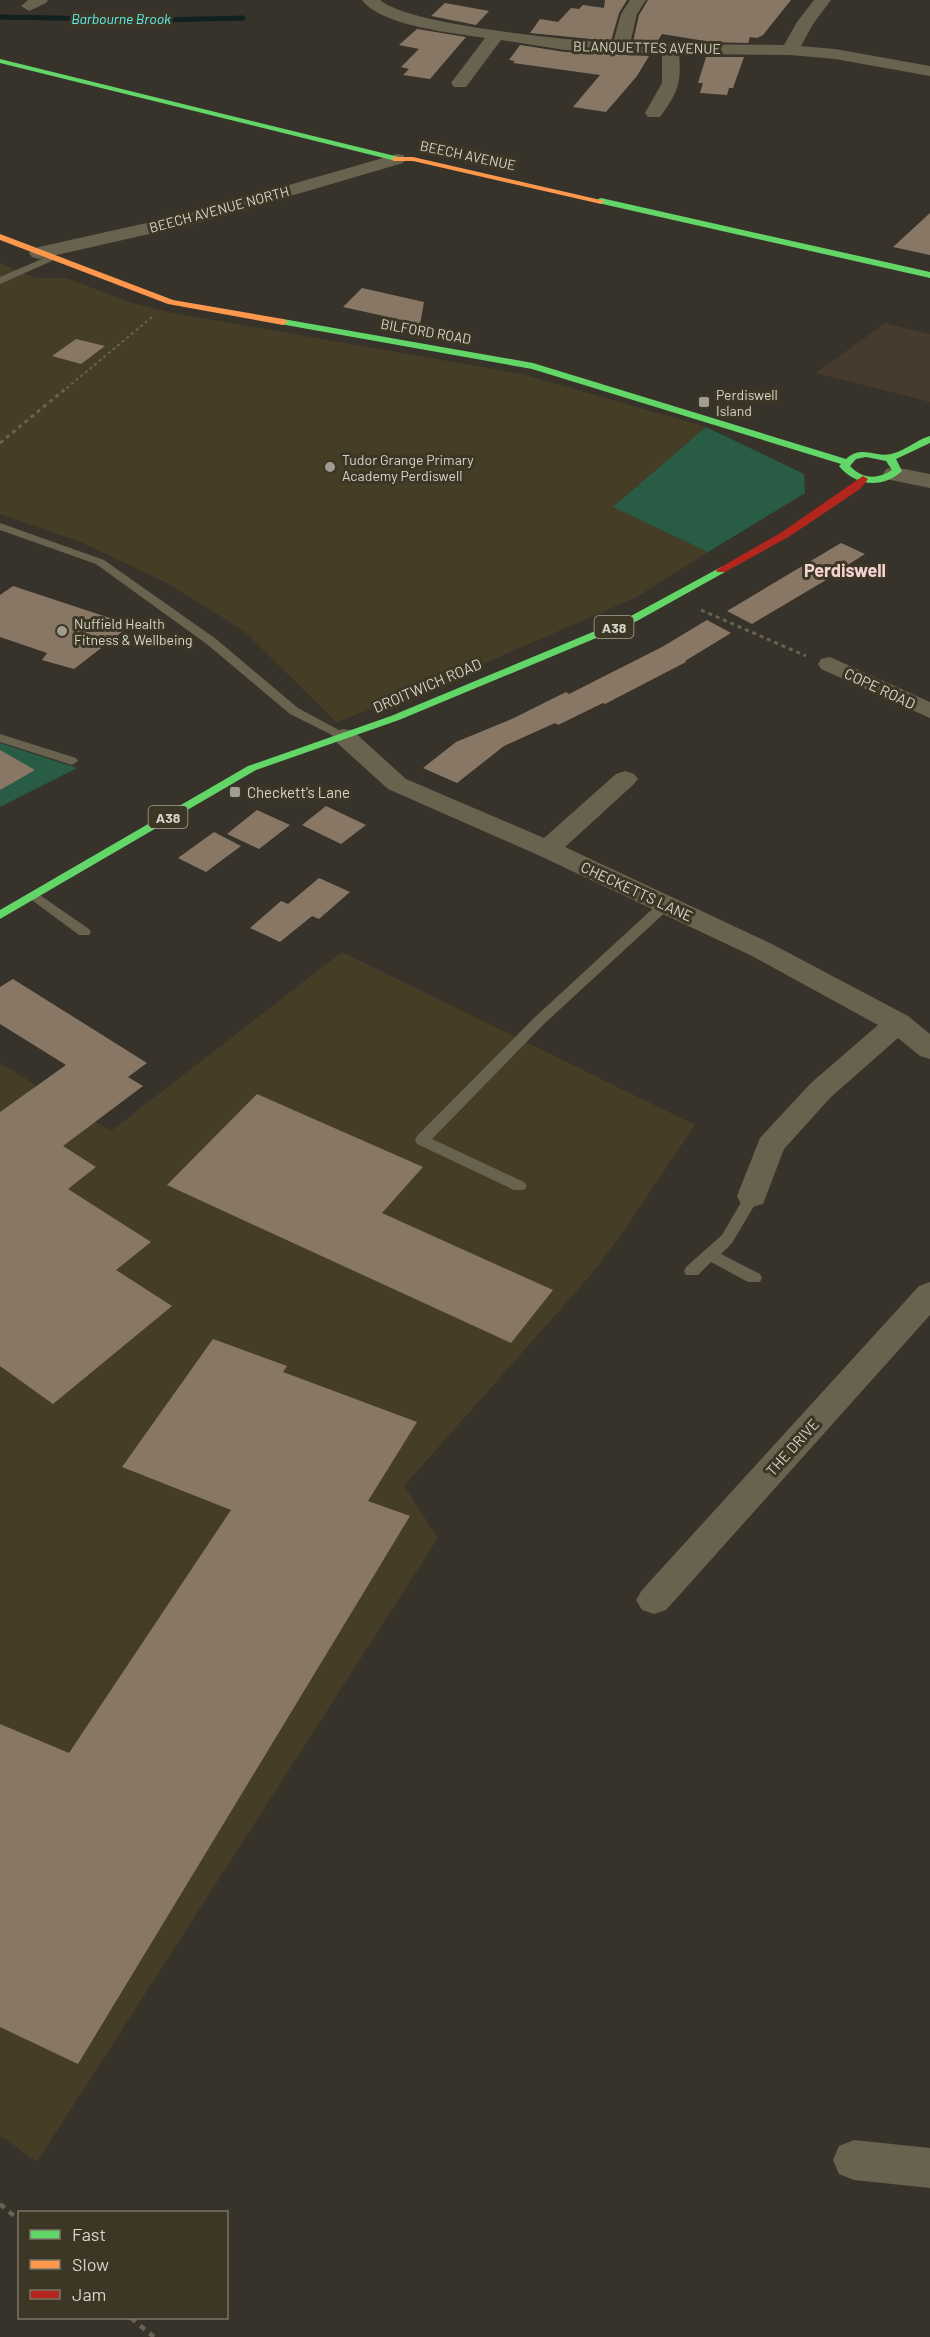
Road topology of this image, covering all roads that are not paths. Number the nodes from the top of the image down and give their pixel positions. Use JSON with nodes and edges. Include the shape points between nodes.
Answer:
{"nodes":[{"id":1,"x":370,"y":0,"type":"edge"},
{"id":2,"x":638,"y":0,"type":"edge"},
{"id":3,"x":823,"y":0,"type":"edge"},
{"id":4,"x":495,"y":36,"type":"junction"},
{"id":5,"x":620,"y":49,"type":"junction"},
{"id":6,"x":670,"y":49,"type":"junction"},
{"id":7,"x":790,"y":50,"type":"junction"},
{"id":8,"x":0,"y":61,"type":"edge"},
{"id":9,"x":930,"y":71,"type":"edge"},
{"id":10,"x":460,"y":83,"type":"dead end"},
{"id":11,"x":654,"y":113,"type":"dead end"},
{"id":12,"x":397,"y":159,"type":"junction"},
{"id":13,"x":0,"y":237,"type":"edge"},
{"id":14,"x":45,"y":255,"type":"junction"},
{"id":15,"x":930,"y":275,"type":"edge"},
{"id":16,"x":0,"y":281,"type":"edge"},
{"id":17,"x":930,"y":439,"type":"edge"},
{"id":18,"x":846,"y":462,"type":"junction"},
{"id":19,"x":892,"y":466,"type":"junction"},
{"id":20,"x":863,"y":479,"type":"junction"},
{"id":21,"x":930,"y":481,"type":"edge"},
{"id":22,"x":0,"y":526,"type":"edge"},
{"id":23,"x":830,"y":664,"type":"road end"},
{"id":24,"x":930,"y":711,"type":"edge"},
{"id":25,"x":344,"y":736,"type":"junction"},
{"id":26,"x":0,"y":738,"type":"edge"},
{"id":27,"x":72,"y":761,"type":"dead end"},
{"id":28,"x":625,"y":779,"type":"dead end"},
{"id":29,"x":547,"y":849,"type":"junction"},
{"id":30,"x":34,"y":895,"type":"junction"},
{"id":31,"x":666,"y":904,"type":"junction"},
{"id":32,"x":0,"y":915,"type":"edge"},
{"id":33,"x":84,"y":932,"type":"dead end"},
{"id":34,"x":898,"y":1023,"type":"junction"},
{"id":35,"x":930,"y":1049,"type":"edge"},
{"id":36,"x":519,"y":1186,"type":"dead end"},
{"id":37,"x":752,"y":1196,"type":"joint"},
{"id":38,"x":710,"y":1255,"type":"junction"},
{"id":39,"x":692,"y":1271,"type":"dead end"},
{"id":40,"x":754,"y":1278,"type":"dead end"},
{"id":41,"x":930,"y":1294,"type":"edge"},
{"id":42,"x":654,"y":1600,"type":"dead end"},
{"id":43,"x":854,"y":2160,"type":"dead end"},
{"id":44,"x":930,"y":2168,"type":"edge"}],
"edges":[{"from":1,"to":4,"type":"street","name":"BLANQUETTES AVENUE","via":[[380,9],[424,23]]},
{"from":2,"to":5,"type":"street","via":[[629,14]]},
{"from":3,"to":7,"type":"street"},
{"from":4,"to":5,"type":"street","name":"BLANQUETTES AVENUE"},
{"from":4,"to":10,"type":"street"},
{"from":5,"to":6,"type":"street","name":"BLANQUETTES AVENUE"},
{"from":6,"to":7,"type":"street","name":"BLANQUETTES AVENUE"},
{"from":6,"to":11,"type":"street","via":[[670,92]]},
{"from":7,"to":9,"type":"street","name":"BLANQUETTES AVENUE"},
{"from":8,"to":12,"type":"main road","name":"BEECH AVENUE"},
{"from":12,"to":14,"type":"street","name":"BEECH AVENUE NORTH","via":[[195,218]]},
{"from":12,"to":15,"type":"main road","name":"BEECH AVENUE","via":[[413,159]]},
{"from":13,"to":14,"type":"main road","name":"BILFORD ROAD"},
{"from":14,"to":16,"type":"lane"},
{"from":14,"to":18,"type":"main road","name":"BILFORD ROAD","via":[[171,302],[533,366]]},
{"from":17,"to":19,"type":"main road"},
{"from":18,"to":19,"type":"main road","via":[[866,454]]},
{"from":18,"to":20,"type":"main road","via":[[848,473]]},
{"from":19,"to":20,"type":"main road","via":[[881,480]]},
{"from":19,"to":21,"type":"street"},
{"from":20,"to":25,"type":"main road","name":"DROITWICH ROAD","number":"A38","via":[[786,534],[633,619]]},
{"from":22,"to":25,"type":"lane","via":[[99,562],[212,642],[294,711]]},
{"from":23,"to":24,"type":"street","name":"COPE ROAD"},
{"from":25,"to":29,"type":"street","name":"CHECKETTS LANE","via":[[397,784]]},
{"from":25,"to":30,"type":"main road","name":"DROITWICH ROAD","number":"A38","via":[[252,768]]},
{"from":26,"to":27,"type":"lane"},
{"from":28,"to":29,"type":"street"},
{"from":29,"to":31,"type":"street","name":"CHECKETTS LANE"},
{"from":30,"to":32,"type":"main road","name":"DROITWICH ROAD","number":"A38"},
{"from":30,"to":33,"type":"lane"},
{"from":31,"to":34,"type":"street","name":"CHECKETTS LANE"},
{"from":31,"to":36,"type":"lane","via":[[539,1021],[422,1140]]},
{"from":34,"to":35,"type":"street","name":"CHECKETTS LANE"},
{"from":34,"to":37,"type":"street","via":[[821,1090],[771,1145]]},
{"from":37,"to":38,"type":"lane","via":[[727,1239]]},
{"from":38,"to":39,"type":"lane"},
{"from":38,"to":40,"type":"lane"},
{"from":41,"to":42,"type":"street","name":"THE DRIVE"},
{"from":43,"to":44,"type":"street"}]}
